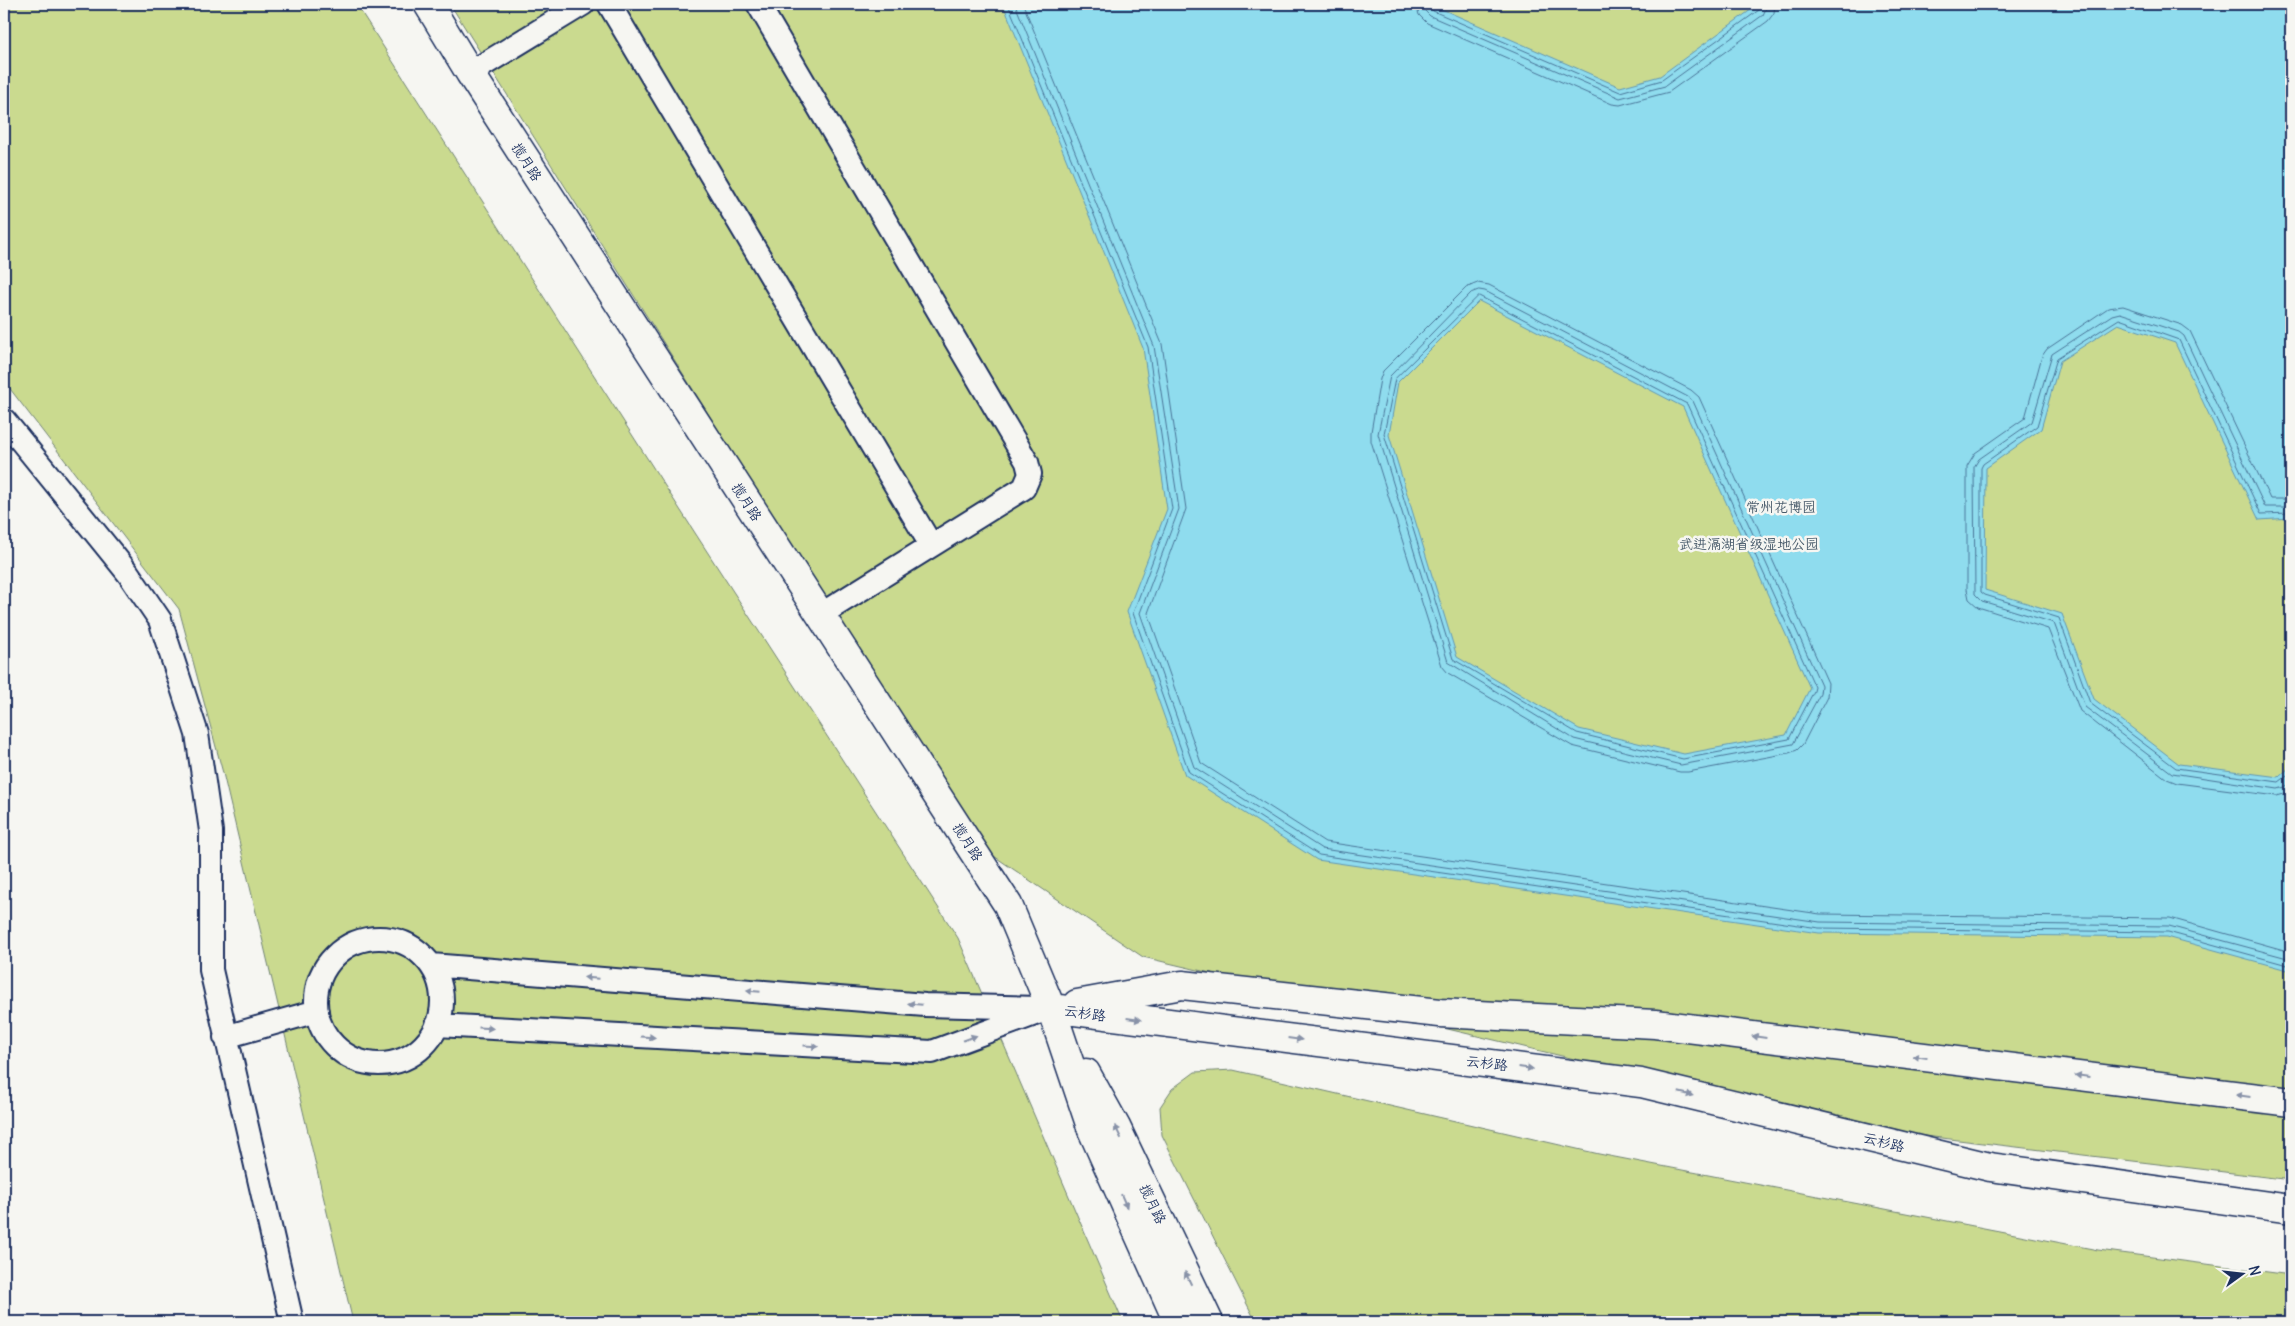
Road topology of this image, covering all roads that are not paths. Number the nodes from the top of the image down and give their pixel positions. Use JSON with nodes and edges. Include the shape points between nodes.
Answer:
{"nodes":[{"id":1,"x":428,"y":4,"type":"edge"},
{"id":2,"x":583,"y":4,"type":"edge"},
{"id":3,"x":609,"y":4,"type":"edge"},
{"id":4,"x":758,"y":4,"type":"edge"},
{"id":5,"x":470,"y":73,"type":"junction"},
{"id":6,"x":4,"y":420,"type":"edge"},
{"id":7,"x":931,"y":545,"type":"junction"},
{"id":8,"x":820,"y":615,"type":"junction"},
{"id":9,"x":432,"y":965,"type":"junction"},
{"id":10,"x":1051,"y":1008,"type":"junction"},
{"id":11,"x":317,"y":1011,"type":"junction"},
{"id":12,"x":437,"y":1025,"type":"junction"},
{"id":13,"x":225,"y":1037,"type":"junction"},
{"id":14,"x":2291,"y":1102,"type":"edge"},
{"id":15,"x":2291,"y":1210,"type":"edge"},
{"id":16,"x":292,"y":1322,"type":"edge"},
{"id":17,"x":1178,"y":1322,"type":"edge"},
{"id":18,"x":1209,"y":1322,"type":"edge"}],
"edges":[{"from":1,"to":5,"type":"street","name":"揽月路"},
{"from":2,"to":5,"type":"lane"},
{"from":3,"to":7,"type":"lane"},
{"from":4,"to":7,"type":"lane","via":[[1027,462],[1030,474],[1024,488]]},
{"from":5,"to":8,"type":"street","name":"揽月路"},
{"from":6,"to":13,"type":"lane","via":[[128,574],[160,620],[197,734],[211,831],[211,970]]},
{"from":7,"to":8,"type":"lane"},
{"from":8,"to":10,"type":"street","name":"揽月路","via":[[1008,904]]},
{"from":10,"to":9,"type":"lane","one_way":true,"via":[[925,1005]]},
{"from":9,"to":11,"type":"lane","via":[[418,951],[400,941],[380,937],[360,941],[341,950],[327,964],[318,982]]},
{"from":9,"to":12,"type":"lane","via":[[440,984],[443,1004]]},
{"from":12,"to":10,"type":"lane","one_way":true,"via":[[932,1052]]},
{"from":14,"to":10,"type":"street","name":"云杉路","one_way":true,"via":[[1655,1024],[1440,1013],[1182,985]]},
{"from":10,"to":15,"type":"street","name":"云杉路","one_way":true,"via":[[1641,1083],[1990,1167]]},
{"from":10,"to":17,"type":"street","name":"揽月路","one_way":true,"via":[[1092,1130]]},
{"from":18,"to":10,"type":"street","name":"揽月路","one_way":true,"via":[[1116,1127]]},
{"from":11,"to":12,"type":"lane","via":[[330,1042],[347,1056],[368,1064],[389,1064],[410,1057],[426,1044]]},
{"from":11,"to":13,"type":"lane"},
{"from":13,"to":16,"type":"lane"}]}
